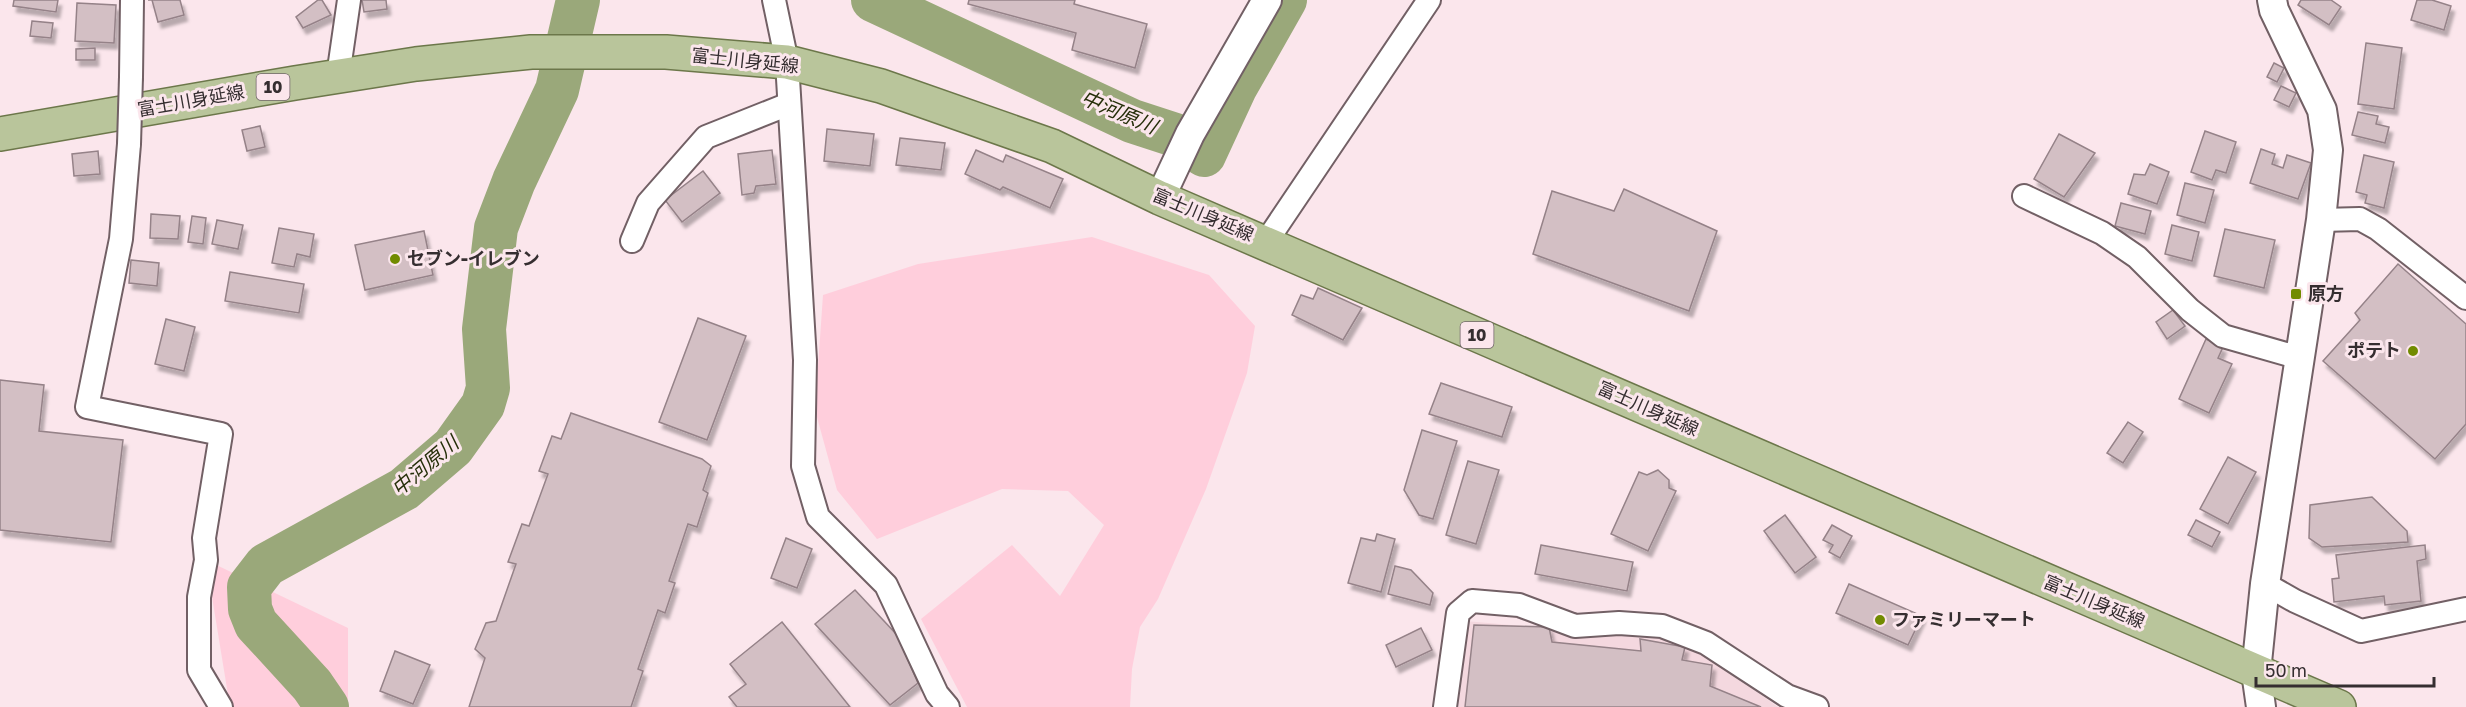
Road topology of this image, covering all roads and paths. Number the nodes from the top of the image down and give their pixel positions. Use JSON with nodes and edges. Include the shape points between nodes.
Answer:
{"nodes":[{"id":1,"x":132,"y":0,"type":"edge"},
{"id":2,"x":349,"y":0,"type":"edge"},
{"id":3,"x":774,"y":0,"type":"edge"},
{"id":4,"x":1267,"y":0,"type":"edge"},
{"id":5,"x":1429,"y":0,"type":"edge"},
{"id":6,"x":2272,"y":0,"type":"edge"},
{"id":7,"x":787,"y":62,"type":"junction"},
{"id":8,"x":338,"y":76,"type":"junction"},
{"id":9,"x":789,"y":104,"type":"junction"},
{"id":10,"x":0,"y":134,"type":"edge"},
{"id":11,"x":1165,"y":187,"type":"junction"},
{"id":12,"x":2024,"y":196,"type":"dead end"},
{"id":13,"x":2321,"y":220,"type":"junction"},
{"id":14,"x":1272,"y":232,"type":"junction"},
{"id":15,"x":632,"y":241,"type":"dead end"},
{"id":16,"x":2463,"y":292,"type":"edge"},
{"id":17,"x":2300,"y":358,"type":"junction"},
{"id":18,"x":2265,"y":584,"type":"junction"},
{"id":19,"x":2466,"y":609,"type":"edge"},
{"id":20,"x":2256,"y":672,"type":"junction"},
{"id":21,"x":221,"y":707,"type":"edge"},
{"id":22,"x":948,"y":707,"type":"edge"},
{"id":23,"x":1445,"y":707,"type":"edge"},
{"id":24,"x":1817,"y":707,"type":"edge"},
{"id":25,"x":2261,"y":707,"type":"edge"},
{"id":26,"x":2339,"y":707,"type":"edge"}],
"edges":[{"from":1,"to":21,"type":"street","bridge":true,"via":[[129,144],[121,239],[87,406],[221,434],[198,597],[199,670]]},
{"from":2,"to":8,"type":"street"},
{"from":3,"to":7,"type":"street"},
{"from":4,"to":11,"type":"street","via":[[1190,134]]},
{"from":5,"to":14,"type":"street"},
{"from":6,"to":13,"type":"street","via":[[2322,110],[2328,150]]},
{"from":7,"to":8,"type":"main road","name":"富士川身延線","number":"10","via":[[666,52],[548,52]]},
{"from":7,"to":9,"type":"street"},
{"from":7,"to":11,"type":"main road","name":"富士川身延線","number":"10","via":[[881,86]]},
{"from":8,"to":10,"type":"main road","name":"富士川身延線","number":"10"},
{"from":9,"to":15,"type":"street","via":[[706,137],[648,203]]},
{"from":9,"to":22,"type":"street","via":[[805,360],[803,466],[818,517],[886,585],[937,694]]},
{"from":11,"to":14,"type":"main road","name":"富士川身延線","number":"10"},
{"from":12,"to":17,"type":"street","via":[[2102,233],[2137,257],[2190,310],[2223,336]]},
{"from":13,"to":16,"type":"street","via":[[2360,219]]},
{"from":13,"to":17,"type":"street"},
{"from":14,"to":20,"type":"main road","name":"富士川身延線","number":"10"},
{"from":17,"to":18,"type":"street"},
{"from":18,"to":19,"type":"street","via":[[2361,631]]},
{"from":18,"to":20,"type":"street"},
{"from":20,"to":25,"type":"street"},
{"from":20,"to":26,"type":"main road","name":"富士川身延線","number":"10"},
{"from":23,"to":24,"type":"street","via":[[1458,613],[1472,601],[1519,605],[1575,626],[1662,626],[1706,642],[1787,696]]}]}
